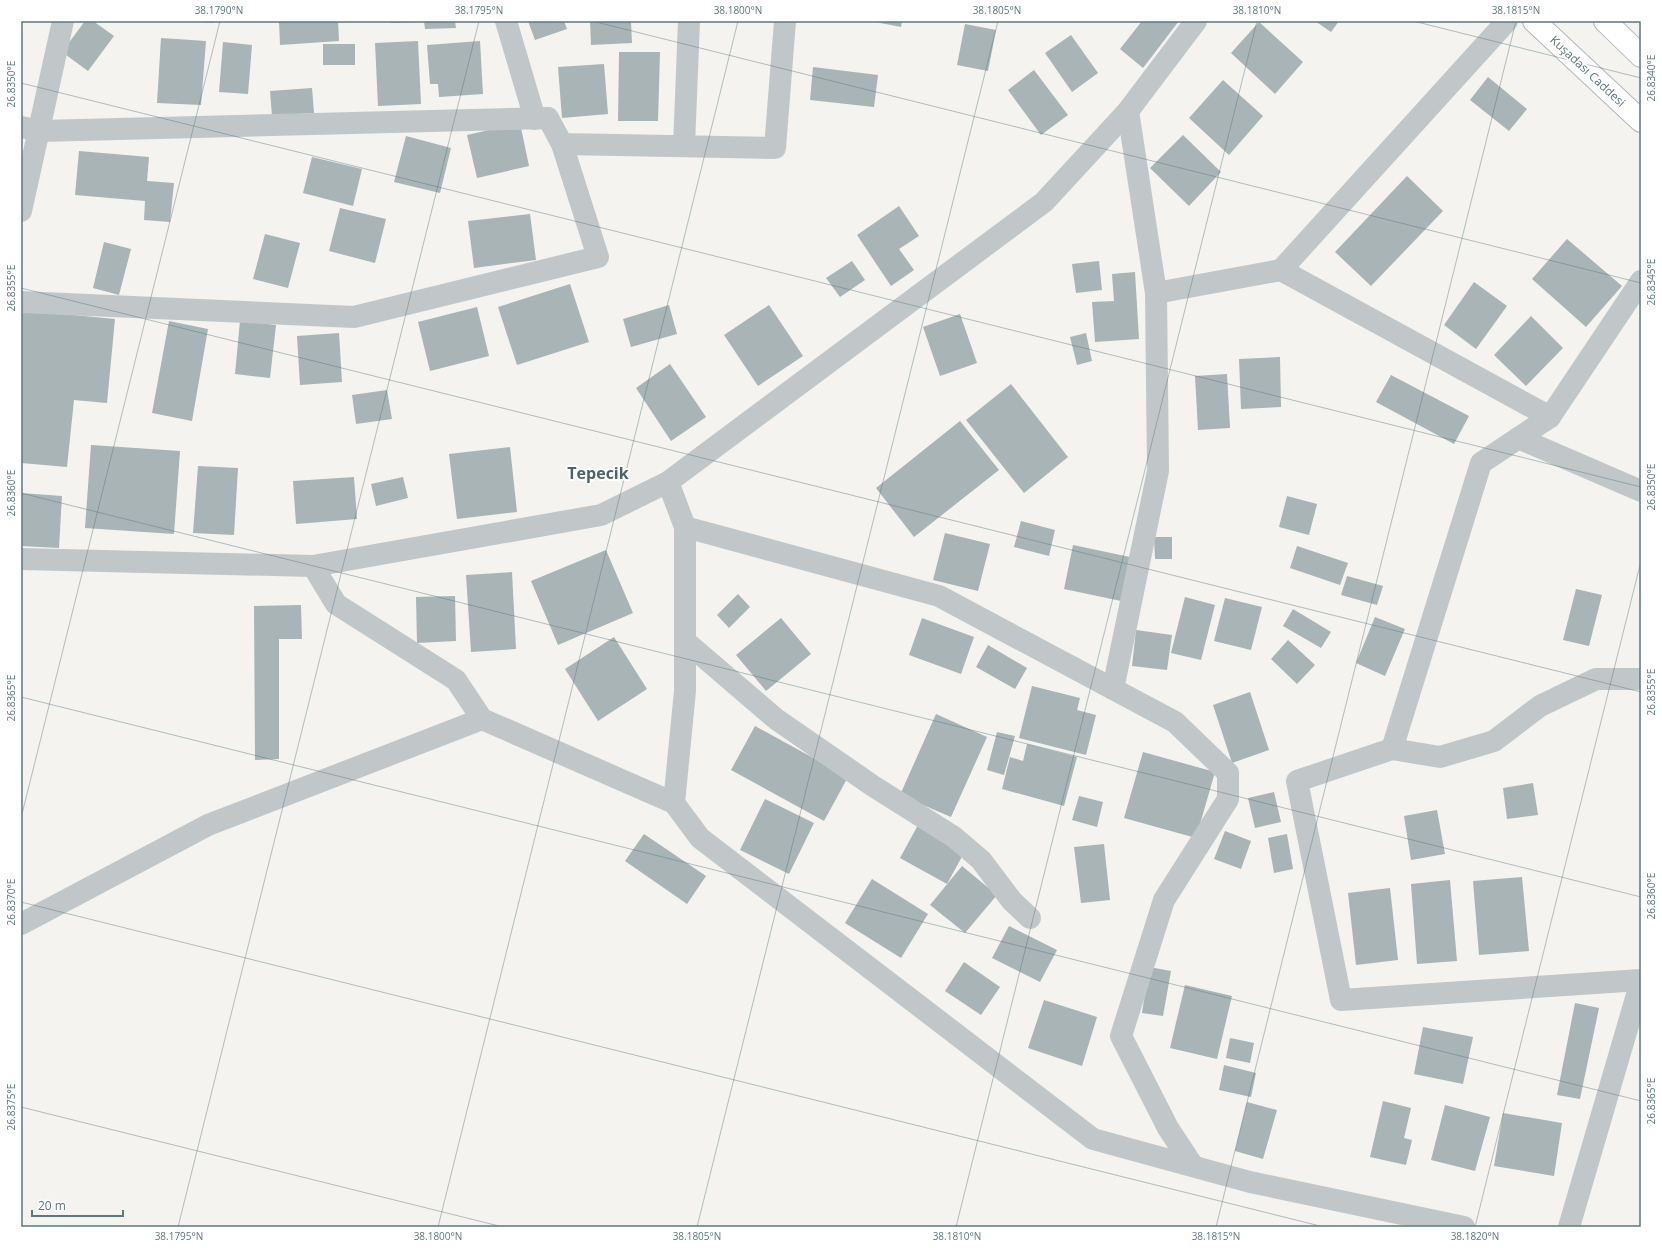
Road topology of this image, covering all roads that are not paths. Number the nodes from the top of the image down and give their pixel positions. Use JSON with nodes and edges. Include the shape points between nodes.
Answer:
{"nodes":[{"id":1,"x":63,"y":21,"type":"edge"},
{"id":2,"x":506,"y":21,"type":"edge"},
{"id":3,"x":690,"y":21,"type":"edge"},
{"id":4,"x":785,"y":21,"type":"edge"},
{"id":5,"x":1196,"y":21,"type":"edge"},
{"id":6,"x":1507,"y":21,"type":"edge"},
{"id":7,"x":1534,"y":21,"type":"edge"},
{"id":8,"x":1605,"y":21,"type":"edge"},
{"id":9,"x":1641,"y":56,"type":"edge"},
{"id":10,"x":1128,"y":111,"type":"junction"},
{"id":11,"x":535,"y":119,"type":"junction"},
{"id":12,"x":1641,"y":121,"type":"edge"},
{"id":13,"x":30,"y":129,"type":"edge"},
{"id":14,"x":562,"y":144,"type":"junction"},
{"id":15,"x":684,"y":146,"type":"junction"},
{"id":16,"x":21,"y":211,"type":"edge"},
{"id":17,"x":1281,"y":270,"type":"junction"},
{"id":18,"x":1641,"y":282,"type":"edge"},
{"id":19,"x":1156,"y":293,"type":"junction"},
{"id":20,"x":21,"y":302,"type":"edge"},
{"id":21,"x":1550,"y":417,"type":"junction"},
{"id":22,"x":1518,"y":438,"type":"junction"},
{"id":23,"x":668,"y":482,"type":"junction"},
{"id":24,"x":1641,"y":491,"type":"edge"},
{"id":25,"x":685,"y":527,"type":"junction"},
{"id":26,"x":21,"y":559,"type":"edge"},
{"id":27,"x":314,"y":566,"type":"junction"},
{"id":28,"x":685,"y":641,"type":"junction"},
{"id":29,"x":1641,"y":679,"type":"edge"},
{"id":30,"x":1113,"y":689,"type":"junction"},
{"id":31,"x":482,"y":719,"type":"junction"},
{"id":32,"x":1392,"y":749,"type":"junction"},
{"id":33,"x":674,"y":803,"type":"junction"},
{"id":34,"x":1030,"y":918,"type":"dead end"},
{"id":35,"x":21,"y":924,"type":"edge"},
{"id":36,"x":1641,"y":980,"type":"edge"},
{"id":37,"x":1193,"y":1166,"type":"junction"},
{"id":38,"x":1464,"y":1227,"type":"edge"},
{"id":39,"x":1569,"y":1227,"type":"edge"}],
"edges":[{"from":1,"to":13,"type":"street"},
{"from":2,"to":11,"type":"street"},
{"from":3,"to":15,"type":"street"},
{"from":4,"to":15,"type":"street","via":[[775,148]]},
{"from":5,"to":10,"type":"street"},
{"from":6,"to":17,"type":"street"},
{"from":7,"to":12,"type":"main road","name":"Kuşadası Caddesi"},
{"from":8,"to":9,"type":"main road"},
{"from":10,"to":19,"type":"street"},
{"from":10,"to":23,"type":"street","via":[[1044,202]]},
{"from":11,"to":13,"type":"street"},
{"from":11,"to":14,"type":"street","via":[[548,118]]},
{"from":13,"to":16,"type":"street"},
{"from":14,"to":15,"type":"street"},
{"from":14,"to":20,"type":"street","via":[[598,258],[354,317]]},
{"from":17,"to":19,"type":"street"},
{"from":17,"to":21,"type":"street"},
{"from":18,"to":21,"type":"street"},
{"from":19,"to":30,"type":"street","via":[[1158,471]]},
{"from":21,"to":22,"type":"street"},
{"from":22,"to":24,"type":"street"},
{"from":22,"to":32,"type":"street","via":[[1481,463]]},
{"from":23,"to":25,"type":"street"},
{"from":23,"to":27,"type":"street","via":[[601,515]]},
{"from":25,"to":28,"type":"street"},
{"from":25,"to":30,"type":"street","via":[[939,596]]},
{"from":26,"to":27,"type":"street"},
{"from":27,"to":31,"type":"street","via":[[336,604],[456,680]]},
{"from":28,"to":33,"type":"street","via":[[685,691]]},
{"from":28,"to":34,"type":"street","via":[[776,719],[873,786],[954,837],[981,860],[1012,901]]},
{"from":29,"to":32,"type":"street","via":[[1596,680],[1540,706],[1494,741],[1440,757]]},
{"from":30,"to":37,"type":"street","via":[[1175,722],[1228,773],[1228,799],[1164,900],[1121,1036],[1168,1128]]},
{"from":31,"to":33,"type":"street"},
{"from":31,"to":35,"type":"street","via":[[208,825]]},
{"from":32,"to":36,"type":"street","via":[[1297,781],[1341,1000]]},
{"from":33,"to":37,"type":"street","via":[[700,838],[1093,1139]]},
{"from":36,"to":39,"type":"street"},
{"from":37,"to":38,"type":"street","via":[[1250,1182]]}]}
